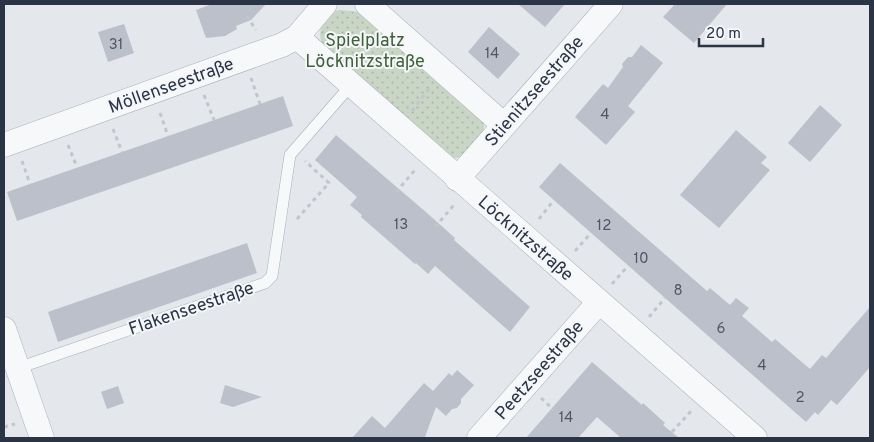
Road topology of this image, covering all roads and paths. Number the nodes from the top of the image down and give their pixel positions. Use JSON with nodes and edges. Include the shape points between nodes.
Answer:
{"nodes":[{"id":1,"x":325,"y":4,"type":"edge"},
{"id":2,"x":367,"y":4,"type":"edge"},
{"id":3,"x":611,"y":4,"type":"edge"},
{"id":4,"x":248,"y":16,"type":"dead end"},
{"id":5,"x":252,"y":24,"type":"dead end"},
{"id":6,"x":297,"y":37,"type":"junction"},
{"id":7,"x":249,"y":74,"type":"dead end"},
{"id":8,"x":351,"y":85,"type":"junction"},
{"id":9,"x":202,"y":89,"type":"dead end"},
{"id":10,"x":433,"y":94,"type":"dead end"},
{"id":11,"x":260,"y":104,"type":"dead end"},
{"id":12,"x":159,"y":110,"type":"dead end"},
{"id":13,"x":214,"y":120,"type":"dead end"},
{"id":14,"x":504,"y":125,"type":"junction"},
{"id":15,"x":113,"y":128,"type":"dead end"},
{"id":16,"x":404,"y":132,"type":"junction"},
{"id":17,"x":168,"y":136,"type":"dead end"},
{"id":18,"x":68,"y":143,"type":"dead end"},
{"id":19,"x":294,"y":151,"type":"junction"},
{"id":20,"x":12,"y":152,"type":"edge"},
{"id":21,"x":122,"y":152,"type":"dead end"},
{"id":22,"x":77,"y":167,"type":"dead end"},
{"id":23,"x":415,"y":170,"type":"dead end"},
{"id":24,"x":457,"y":179,"type":"junction"},
{"id":25,"x":30,"y":184,"type":"dead end"},
{"id":26,"x":396,"y":192,"type":"dead end"},
{"id":27,"x":554,"y":200,"type":"dead end"},
{"id":28,"x":455,"y":204,"type":"dead end"},
{"id":29,"x":535,"y":224,"type":"dead end"},
{"id":30,"x":435,"y":227,"type":"dead end"},
{"id":31,"x":591,"y":233,"type":"dead end"},
{"id":32,"x":277,"y":242,"type":"junction"},
{"id":33,"x":571,"y":256,"type":"dead end"},
{"id":34,"x":628,"y":266,"type":"dead end"},
{"id":35,"x":603,"y":295,"type":"junction"},
{"id":36,"x":665,"y":298,"type":"dead end"},
{"id":37,"x":645,"y":322,"type":"dead end"},
{"id":38,"x":4,"y":329,"type":"edge"},
{"id":39,"x":18,"y":368,"type":"junction"},
{"id":40,"x":692,"y":410,"type":"dead end"},
{"id":41,"x":15,"y":424,"type":"dead end"},
{"id":42,"x":4,"y":428,"type":"edge"},
{"id":43,"x":672,"y":432,"type":"dead end"},
{"id":44,"x":42,"y":438,"type":"edge"},
{"id":45,"x":479,"y":438,"type":"edge"},
{"id":46,"x":755,"y":438,"type":"edge"}],
"edges":[{"from":1,"to":6,"type":"street","name":"Möllenseestraße"},
{"from":2,"to":14,"type":"street"},
{"from":3,"to":14,"type":"street","name":"Stienitzseestraße"},
{"from":4,"to":5,"type":"path"},
{"from":6,"to":8,"type":"street","name":"Löcknitzstraße"},
{"from":6,"to":20,"type":"street","name":"Möllenseestraße"},
{"from":7,"to":11,"type":"path"},
{"from":8,"to":16,"type":"street","name":"Löcknitzstraße"},
{"from":8,"to":19,"type":"lane","name":"Flakenseestraße"},
{"from":9,"to":13,"type":"path"},
{"from":10,"to":16,"type":"path","via":[[428,90],[407,116],[414,122]]},
{"from":12,"to":17,"type":"path"},
{"from":14,"to":24,"type":"street","name":"Stienitzseestraße"},
{"from":15,"to":21,"type":"path"},
{"from":16,"to":24,"type":"street","name":"Löcknitzstraße"},
{"from":18,"to":22,"type":"path"},
{"from":19,"to":32,"type":"lane","name":"Flakenseestraße","via":[[290,155]]},
{"from":19,"to":32,"type":"path","via":[[329,183]]},
{"from":20,"to":25,"type":"path"},
{"from":23,"to":26,"type":"path"},
{"from":24,"to":35,"type":"street","name":"Löcknitzstraße"},
{"from":27,"to":29,"type":"path"},
{"from":28,"to":30,"type":"path"},
{"from":31,"to":33,"type":"path"},
{"from":32,"to":39,"type":"lane","name":"Flakenseestraße","via":[[272,276],[264,283]]},
{"from":34,"to":35,"type":"path"},
{"from":35,"to":45,"type":"street","name":"Peetzseestraße"},
{"from":35,"to":46,"type":"street","name":"Löcknitzstraße"},
{"from":36,"to":37,"type":"path"},
{"from":38,"to":39,"type":"street"},
{"from":39,"to":44,"type":"street"},
{"from":40,"to":43,"type":"path"},
{"from":41,"to":42,"type":"path"}]}
